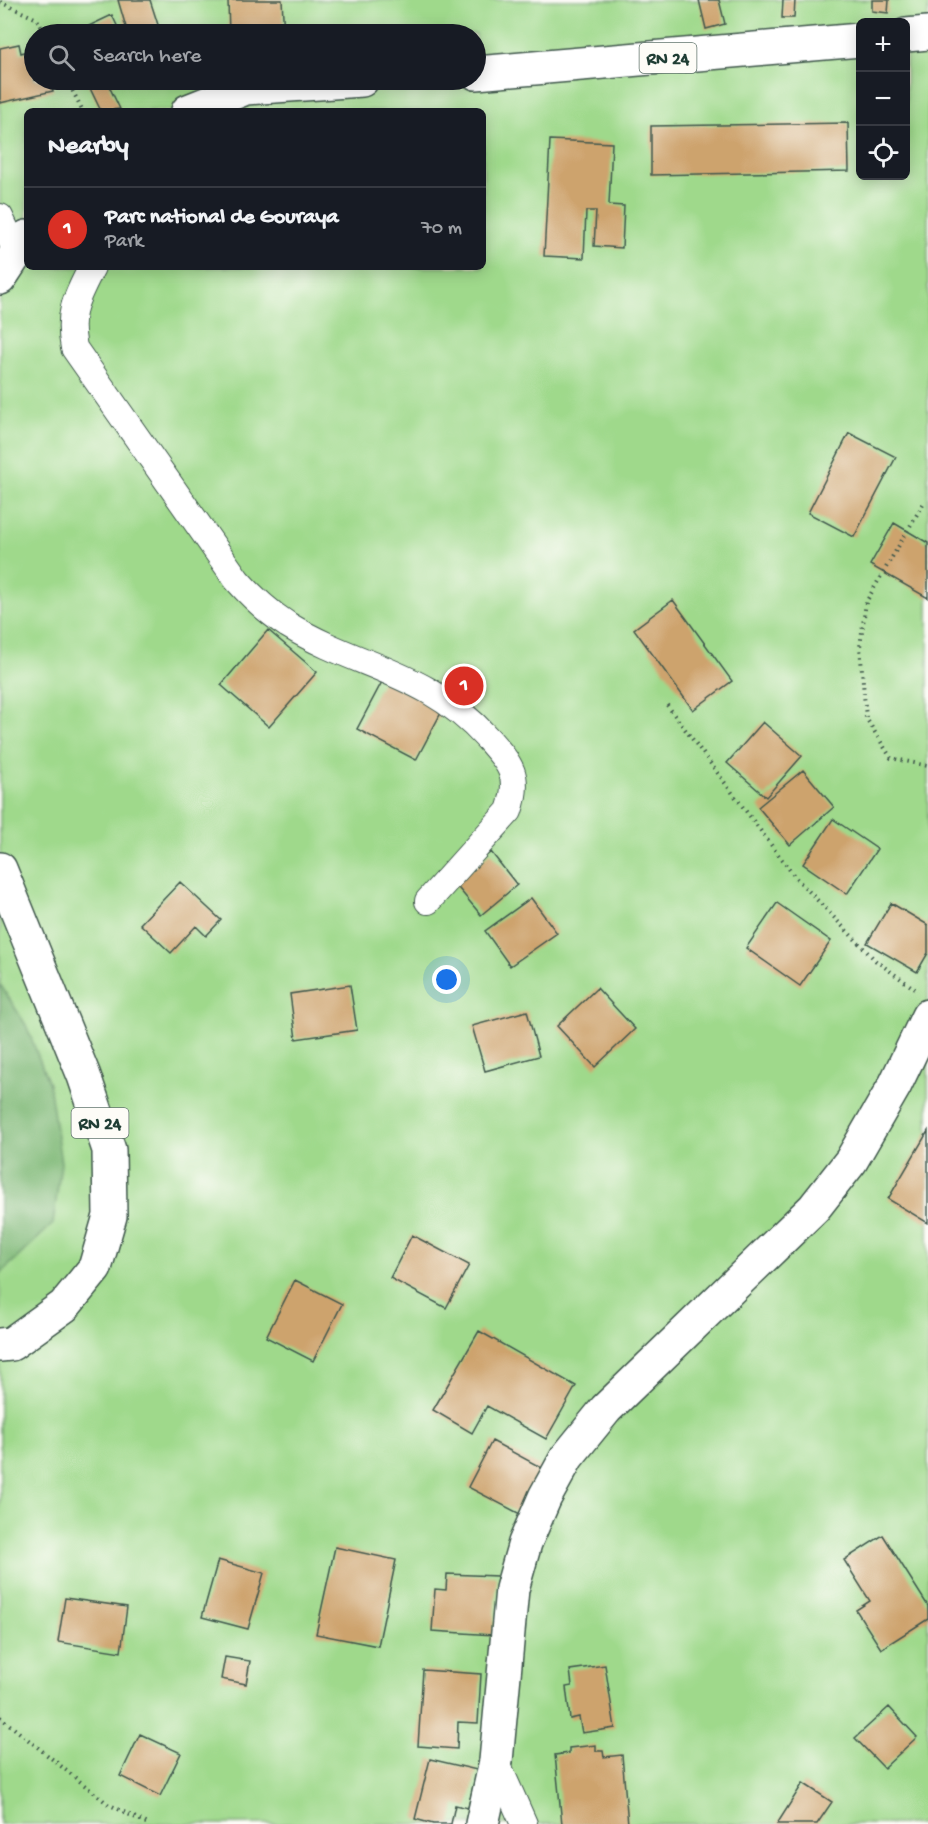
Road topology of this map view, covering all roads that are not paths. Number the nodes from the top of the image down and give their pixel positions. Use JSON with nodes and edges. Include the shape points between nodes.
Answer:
{"nodes":[{"id":1,"x":928,"y":33,"type":"edge"},
{"id":2,"x":910,"y":35,"type":"edge"},
{"id":3,"x":856,"y":40,"type":"edge"},
{"id":4,"x":486,"y":73,"type":"edge"},
{"id":5,"x":241,"y":90,"type":"edge"},
{"id":6,"x":196,"y":108,"type":"edge"},
{"id":7,"x":0,"y":217,"type":"edge"},
{"id":8,"x":14,"y":255,"type":"edge"},
{"id":9,"x":90,"y":270,"type":"edge"},
{"id":10,"x":0,"y":868,"type":"edge"},
{"id":11,"x":428,"y":901,"type":"dead end"},
{"id":12,"x":924,"y":1004,"type":"edge"},
{"id":13,"x":0,"y":1346,"type":"edge"},
{"id":14,"x":496,"y":1761,"type":"junction"},
{"id":15,"x":482,"y":1824,"type":"edge"},
{"id":16,"x":524,"y":1824,"type":"edge"}],
"edges":[{"from":1,"to":2,"type":"main road"},
{"from":3,"to":4,"type":"main road","number":"RN 24"},
{"from":5,"to":6,"type":"main road"},
{"from":7,"to":8,"type":"street"},
{"from":9,"to":11,"type":"street","via":[[72,306],[74,348],[237,580],[289,625],[405,676],[445,700],[464,714],[508,761],[514,777],[509,811]]},
{"from":10,"to":13,"type":"main road","number":"RN 24","via":[[84,1076],[109,1150],[110,1216],[94,1268],[64,1306],[11,1344]]},
{"from":12,"to":14,"type":"main road","via":[[895,1085],[850,1161],[814,1208],[606,1409],[567,1457],[541,1506],[512,1589]]},
{"from":14,"to":15,"type":"main road"},
{"from":14,"to":16,"type":"street"}]}
